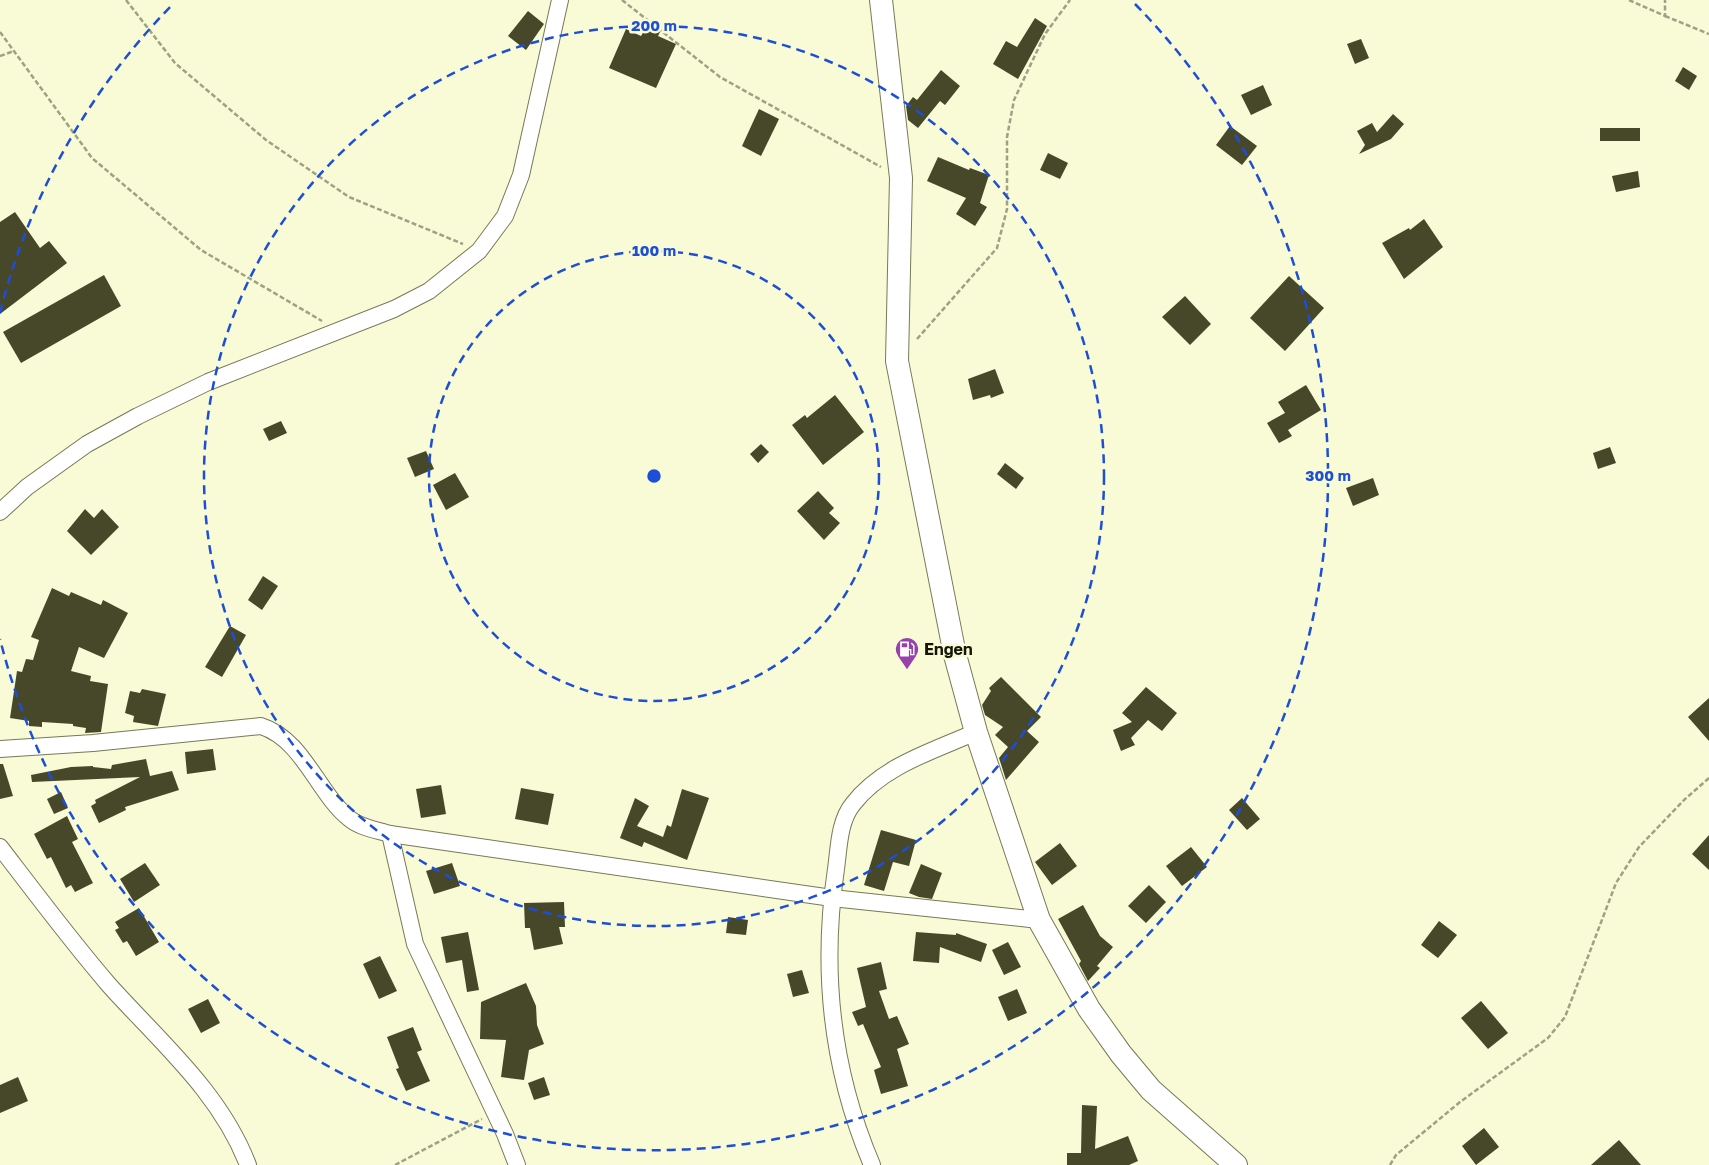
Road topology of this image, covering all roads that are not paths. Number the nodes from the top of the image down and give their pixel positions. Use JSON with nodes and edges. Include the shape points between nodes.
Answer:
{"nodes":[{"id":1,"x":560,"y":0,"type":"edge"},
{"id":2,"x":881,"y":0,"type":"edge"},
{"id":3,"x":0,"y":512,"type":"edge"},
{"id":4,"x":976,"y":732,"type":"junction"},
{"id":5,"x":0,"y":749,"type":"edge"},
{"id":6,"x":390,"y":834,"type":"junction"},
{"id":7,"x":0,"y":847,"type":"edge"},
{"id":8,"x":832,"y":898,"type":"junction"},
{"id":9,"x":1039,"y":920,"type":"junction"},
{"id":10,"x":248,"y":1165,"type":"edge"},
{"id":11,"x":517,"y":1165,"type":"edge"},
{"id":12,"x":872,"y":1165,"type":"edge"},
{"id":13,"x":1236,"y":1165,"type":"edge"}],
"edges":[{"from":1,"to":3,"type":"street","via":[[521,174],[505,216],[479,251],[428,290],[394,309],[208,382],[138,416],[87,444],[27,487]]},
{"from":2,"to":4,"type":"main road","via":[[901,178],[898,361],[955,656]]},
{"from":4,"to":8,"type":"street","via":[[902,765],[879,778],[861,794],[842,828]]},
{"from":4,"to":9,"type":"main road"},
{"from":5,"to":6,"type":"street","via":[[261,726],[271,729],[289,744],[351,820]]},
{"from":6,"to":8,"type":"street"},
{"from":6,"to":11,"type":"street","via":[[415,944]]},
{"from":7,"to":10,"type":"street","via":[[109,985],[195,1078],[224,1116]]},
{"from":8,"to":9,"type":"street"},
{"from":8,"to":12,"type":"street","via":[[829,965],[838,1057],[856,1127]]},
{"from":9,"to":13,"type":"main road","via":[[1089,1009],[1120,1054],[1151,1090]]}]}
